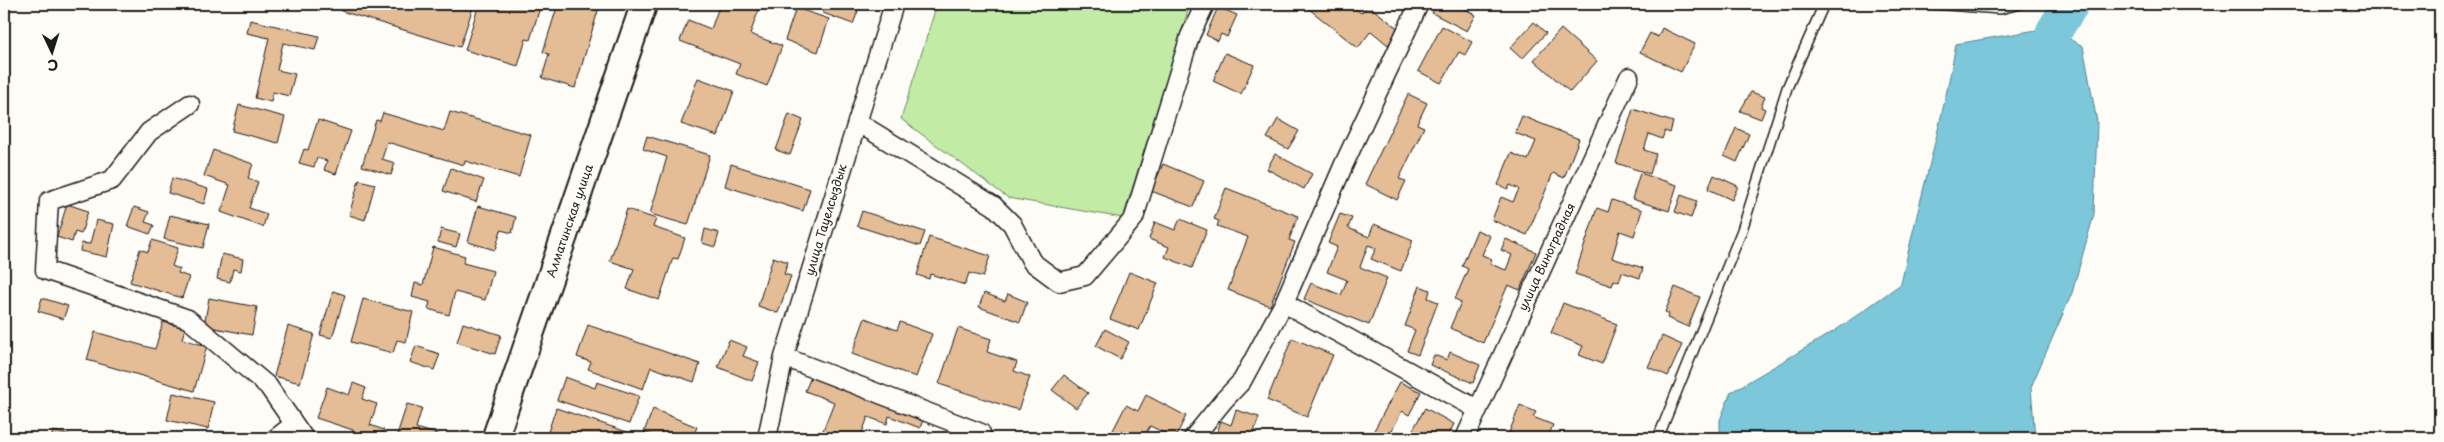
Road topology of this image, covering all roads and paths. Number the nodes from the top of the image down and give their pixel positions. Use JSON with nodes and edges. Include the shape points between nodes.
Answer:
{"nodes":[{"id":1,"x":644,"y":4,"type":"edge"},
{"id":2,"x":894,"y":4,"type":"edge"},
{"id":3,"x":1205,"y":4,"type":"edge"},
{"id":4,"x":1419,"y":4,"type":"edge"},
{"id":5,"x":1824,"y":4,"type":"edge"},
{"id":6,"x":1934,"y":4,"type":"edge"},
{"id":7,"x":2020,"y":4,"type":"edge"},
{"id":8,"x":1629,"y":77,"type":"dead end"},
{"id":9,"x":190,"y":104,"type":"dead end"},
{"id":10,"x":857,"y":122,"type":"junction"},
{"id":11,"x":1284,"y":303,"type":"junction"},
{"id":12,"x":784,"y":357,"type":"junction"},
{"id":13,"x":1477,"y":409,"type":"junction"},
{"id":14,"x":299,"y":431,"type":"edge"},
{"id":15,"x":981,"y":433,"type":"dead end"},
{"id":16,"x":276,"y":438,"type":"edge"},
{"id":17,"x":495,"y":438,"type":"edge"},
{"id":18,"x":767,"y":438,"type":"edge"},
{"id":19,"x":1193,"y":438,"type":"edge"},
{"id":20,"x":1464,"y":438,"type":"edge"},
{"id":21,"x":1658,"y":438,"type":"edge"}],
"edges":[{"from":1,"to":17,"type":"main road","name":"Алматинская улица"},
{"from":2,"to":10,"type":"street","name":"улица Тауелсыздык"},
{"from":3,"to":10,"type":"street","via":[[1190,36],[1134,218],[1084,276],[1058,282],[1032,262],[1012,224],[994,206]]},
{"from":4,"to":11,"type":"street","via":[[1344,164]]},
{"from":5,"to":21,"type":"lane","via":[[1787,88],[1742,230]]},
{"from":6,"to":7,"type":"lane","via":[[2000,9]]},
{"from":8,"to":13,"type":"street","name":"улица Виноградная"},
{"from":9,"to":14,"type":"street","via":[[149,132],[112,180],[49,201],[46,270],[188,319],[268,386]]},
{"from":10,"to":12,"type":"street","name":"улица Тауелсыздык"},
{"from":11,"to":13,"type":"street"},
{"from":11,"to":19,"type":"street","via":[[1242,381]]},
{"from":12,"to":15,"type":"street"},
{"from":12,"to":18,"type":"street","name":"улица Тауелсыздык"},
{"from":13,"to":20,"type":"street","name":"улица Виноградная"},
{"from":14,"to":16,"type":"street"}]}
